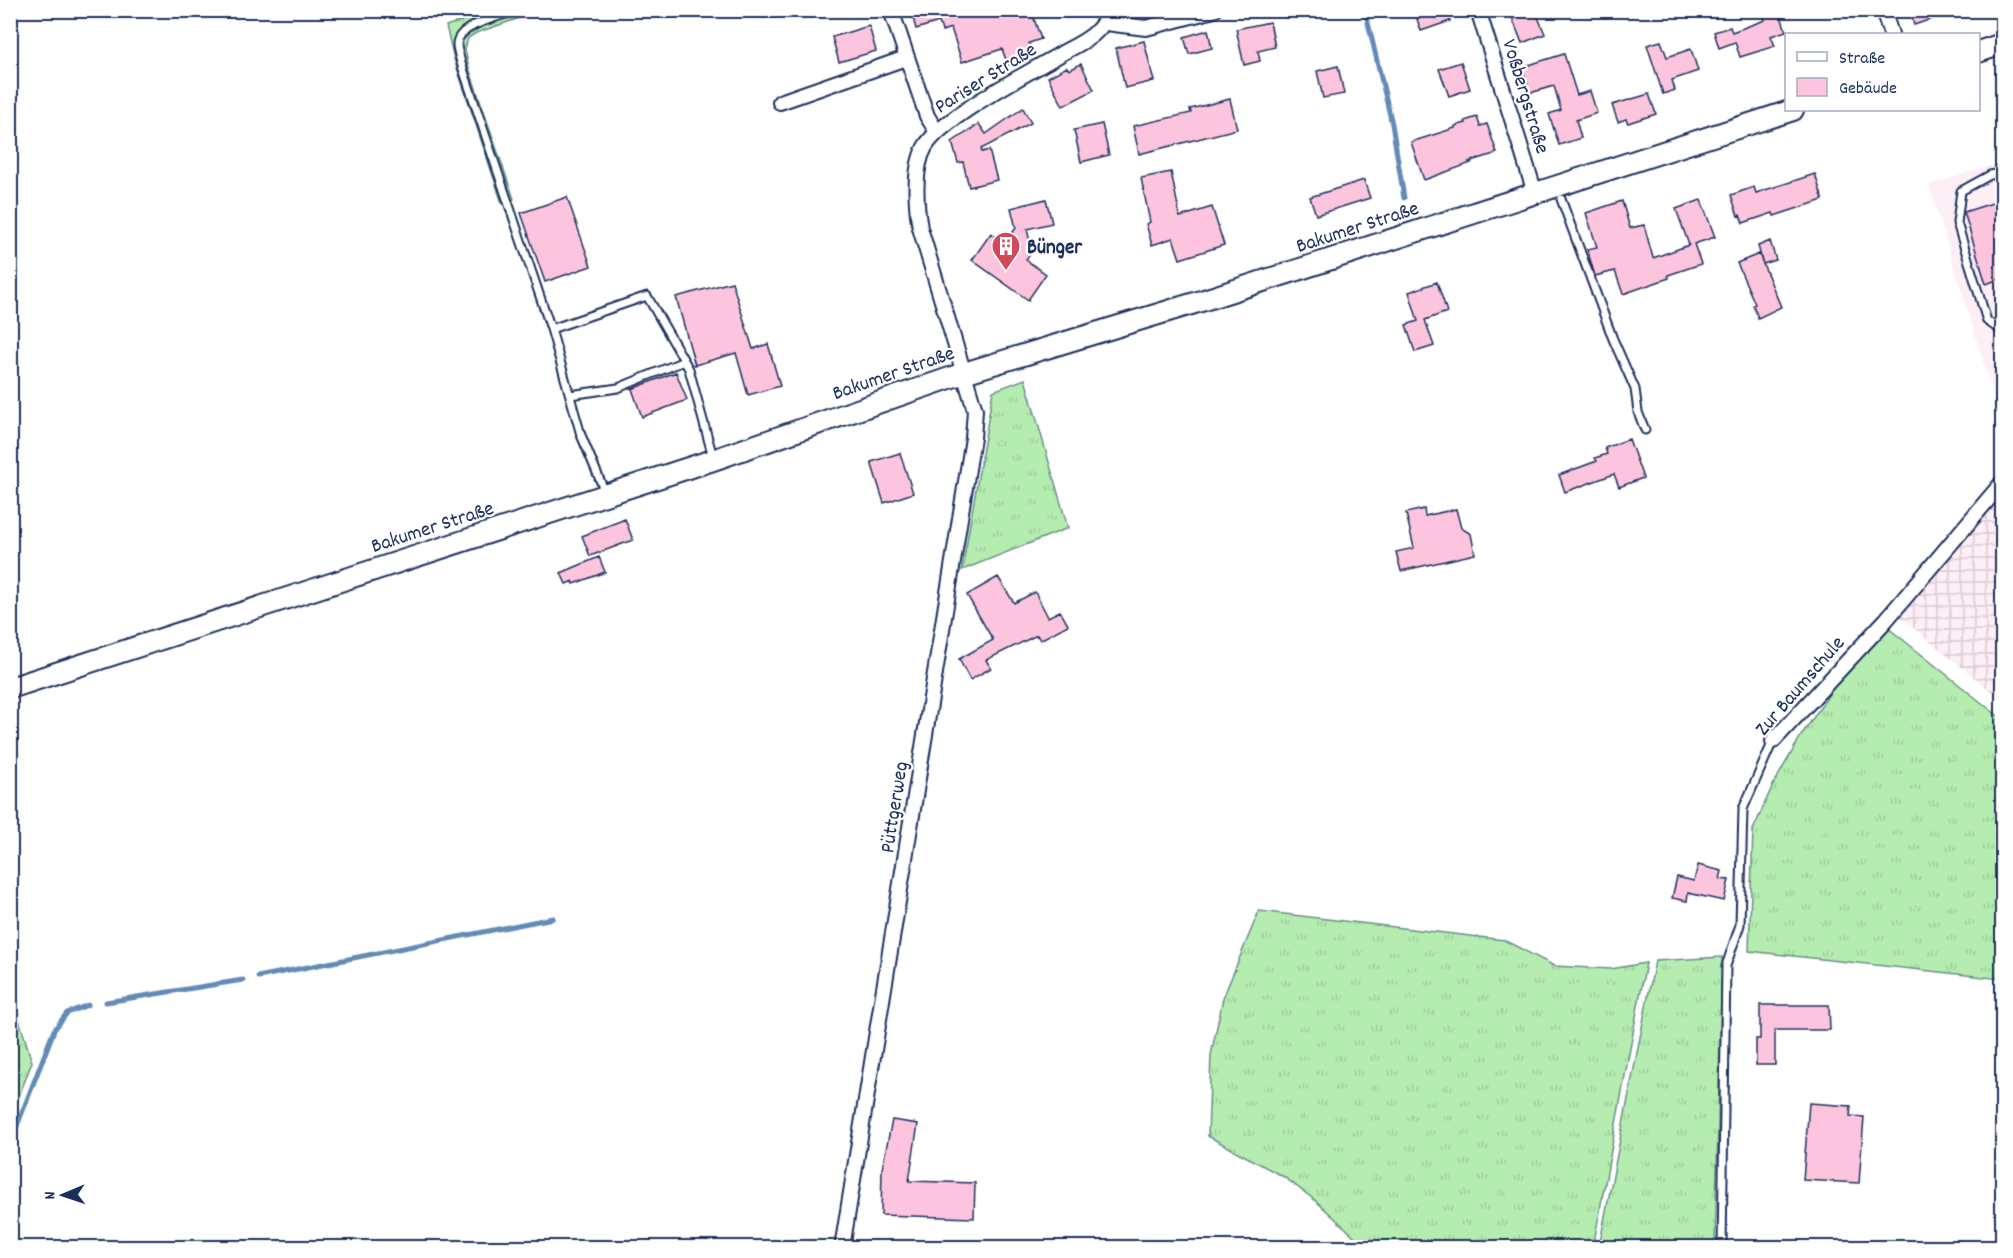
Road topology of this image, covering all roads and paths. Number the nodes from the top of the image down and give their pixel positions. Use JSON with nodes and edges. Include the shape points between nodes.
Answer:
{"nodes":[{"id":1,"x":519,"y":10,"type":"edge"},
{"id":2,"x":891,"y":10,"type":"edge"},
{"id":3,"x":1214,"y":10,"type":"edge"},
{"id":4,"x":1478,"y":10,"type":"edge"},
{"id":5,"x":1883,"y":10,"type":"edge"},
{"id":6,"x":1107,"y":17,"type":"edge"},
{"id":7,"x":1891,"y":33,"type":"edge"},
{"id":8,"x":2002,"y":44,"type":"edge"},
{"id":9,"x":1980,"y":51,"type":"edge"},
{"id":10,"x":906,"y":58,"type":"junction"},
{"id":11,"x":780,"y":102,"type":"dead end"},
{"id":12,"x":1790,"y":111,"type":"edge"},
{"id":13,"x":937,"y":132,"type":"junction"},
{"id":14,"x":2002,"y":172,"type":"edge"},
{"id":15,"x":1535,"y":193,"type":"junction"},
{"id":16,"x":1561,"y":199,"type":"dead end"},
{"id":17,"x":551,"y":329,"type":"junction"},
{"id":18,"x":2002,"y":331,"type":"edge"},
{"id":19,"x":684,"y":360,"type":"junction"},
{"id":20,"x":964,"y":373,"type":"junction"},
{"id":21,"x":570,"y":395,"type":"junction"},
{"id":22,"x":1645,"y":430,"type":"dead end"},
{"id":23,"x":713,"y":460,"type":"junction"},
{"id":24,"x":2002,"y":483,"type":"edge"},
{"id":25,"x":606,"y":495,"type":"junction"},
{"id":26,"x":10,"y":688,"type":"edge"},
{"id":27,"x":1773,"y":741,"type":"joint"},
{"id":28,"x":842,"y":1248,"type":"edge"},
{"id":29,"x":1722,"y":1248,"type":"edge"}],
"edges":[{"from":1,"to":17,"type":"lane","via":[[472,25],[461,34],[457,44]]},
{"from":2,"to":10,"type":"street"},
{"from":3,"to":6,"type":"street","via":[[1146,27]]},
{"from":4,"to":15,"type":"street","name":"Voßbergstraße"},
{"from":5,"to":7,"type":"street"},
{"from":6,"to":13,"type":"street","name":"Pariser Straße","via":[[1087,39],[1018,78]]},
{"from":8,"to":9,"type":"main road"},
{"from":10,"to":11,"type":"street"},
{"from":10,"to":13,"type":"street","via":[[927,116]]},
{"from":12,"to":15,"type":"main road","name":"Bakumer Straße"},
{"from":13,"to":20,"type":"street","name":"Pariser Straße","via":[[924,148],[916,201]]},
{"from":14,"to":18,"type":"lane","via":[[1961,191],[1957,223],[1987,321]]},
{"from":15,"to":20,"type":"main road","name":"Bakumer Straße"},
{"from":16,"to":22,"type":"lane","via":[[1635,389]]},
{"from":17,"to":19,"type":"lane","via":[[647,296]]},
{"from":17,"to":21,"type":"lane"},
{"from":19,"to":21,"type":"lane","via":[[618,388]]},
{"from":19,"to":23,"type":"lane"},
{"from":20,"to":23,"type":"main road","name":"Bakumer Straße"},
{"from":20,"to":28,"type":"street","name":"Püttgerweg","via":[[975,410],[973,438]]},
{"from":21,"to":25,"type":"lane","via":[[581,435]]},
{"from":23,"to":25,"type":"main road","name":"Bakumer Straße"},
{"from":24,"to":27,"type":"street","name":"Zur Baumschule","via":[[1886,620]]},
{"from":25,"to":26,"type":"main road","name":"Bakumer Straße"},
{"from":27,"to":29,"type":"lane","name":"Zur Baumschule","via":[[1743,809],[1740,924],[1726,966]]}]}
